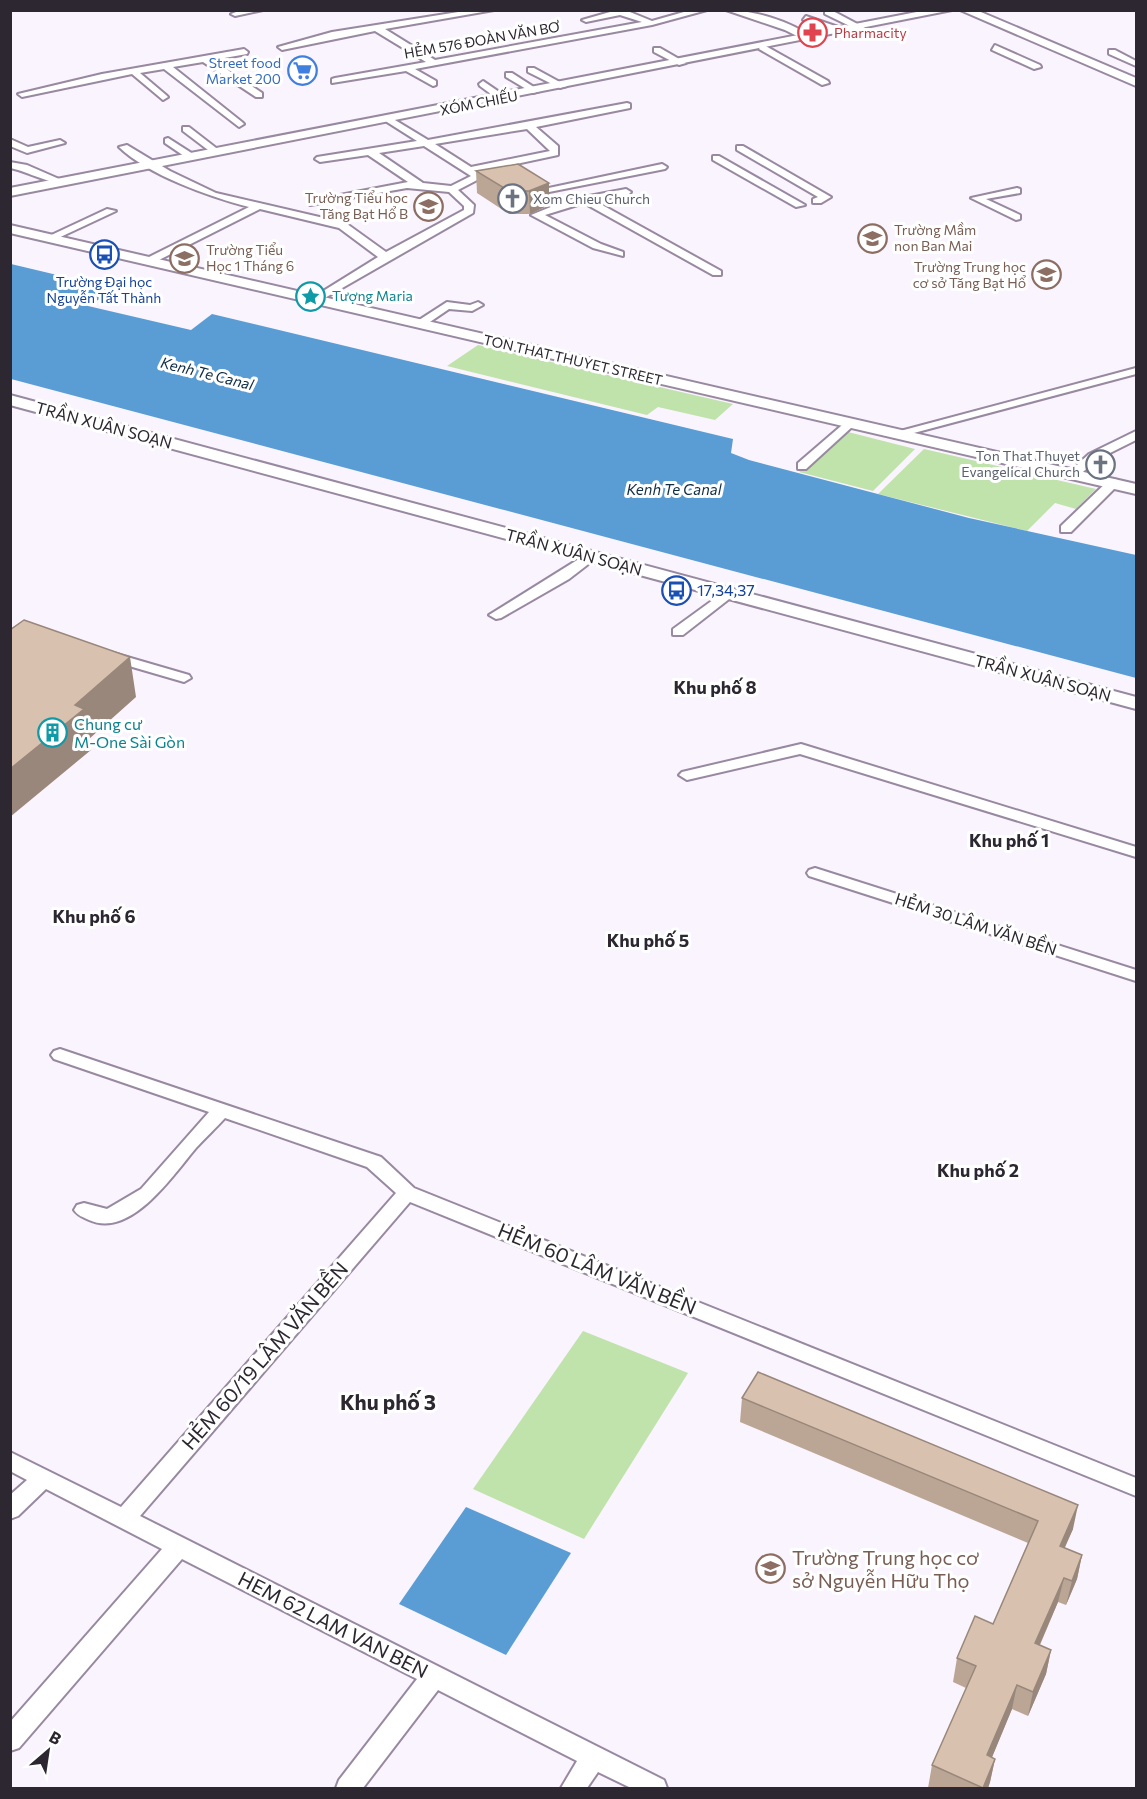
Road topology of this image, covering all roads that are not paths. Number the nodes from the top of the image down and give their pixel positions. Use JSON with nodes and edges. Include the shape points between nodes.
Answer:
{"nodes":[{"id":1,"x":259,"y":10,"type":"edge"},
{"id":2,"x":490,"y":10,"type":"edge"},
{"id":3,"x":703,"y":10,"type":"edge"},
{"id":4,"x":730,"y":10,"type":"edge"},
{"id":5,"x":947,"y":10,"type":"edge"},
{"id":6,"x":964,"y":10,"type":"edge"},
{"id":7,"x":621,"y":11,"type":"edge"},
{"id":8,"x":828,"y":12,"type":"edge"},
{"id":9,"x":235,"y":14,"type":"dead end"},
{"id":10,"x":806,"y":18,"type":"dead end"},
{"id":11,"x":586,"y":20,"type":"dead end"},
{"id":12,"x":652,"y":23,"type":"junction"},
{"id":13,"x":377,"y":28,"type":"junction"},
{"id":14,"x":861,"y":28,"type":"junction"},
{"id":15,"x":841,"y":32,"type":"junction"},
{"id":16,"x":808,"y":38,"type":"junction"},
{"id":17,"x":282,"y":47,"type":"dead end"},
{"id":18,"x":762,"y":47,"type":"junction"},
{"id":19,"x":995,"y":48,"type":"dead end"},
{"id":20,"x":657,"y":50,"type":"dead end"},
{"id":21,"x":244,"y":52,"type":"dead end"},
{"id":22,"x":1112,"y":52,"type":"dead end"},
{"id":23,"x":205,"y":59,"type":"junction"},
{"id":24,"x":434,"y":63,"type":"junction"},
{"id":25,"x":682,"y":63,"type":"junction"},
{"id":26,"x":1137,"y":63,"type":"edge"},
{"id":27,"x":167,"y":67,"type":"junction"},
{"id":28,"x":1037,"y":67,"type":"dead end"},
{"id":29,"x":406,"y":68,"type":"junction"},
{"id":30,"x":531,"y":70,"type":"dead end"},
{"id":31,"x":134,"y":72,"type":"junction"},
{"id":32,"x":510,"y":75,"type":"dead end"},
{"id":33,"x":500,"y":80,"type":"dead end"},
{"id":34,"x":335,"y":81,"type":"dead end"},
{"id":35,"x":1137,"y":82,"type":"edge"},
{"id":36,"x":433,"y":83,"type":"dead end"},
{"id":37,"x":825,"y":83,"type":"dead end"},
{"id":38,"x":483,"y":84,"type":"dead end"},
{"id":39,"x":563,"y":86,"type":"junction"},
{"id":40,"x":530,"y":93,"type":"junction"},
{"id":41,"x":22,"y":94,"type":"dead end"},
{"id":42,"x":259,"y":94,"type":"dead end"},
{"id":43,"x":163,"y":97,"type":"dead end"},
{"id":44,"x":502,"y":98,"type":"junction"},
{"id":45,"x":627,"y":106,"type":"dead end"},
{"id":46,"x":390,"y":120,"type":"junction"},
{"id":47,"x":239,"y":124,"type":"dead end"},
{"id":48,"x":529,"y":126,"type":"junction"},
{"id":49,"x":205,"y":129,"type":"dead end"},
{"id":50,"x":168,"y":141,"type":"dead end"},
{"id":51,"x":10,"y":142,"type":"edge"},
{"id":52,"x":428,"y":142,"type":"junction"},
{"id":53,"x":60,"y":143,"type":"dead end"},
{"id":54,"x":124,"y":147,"type":"dead end"},
{"id":55,"x":740,"y":148,"type":"dead end"},
{"id":56,"x":214,"y":151,"type":"junction"},
{"id":57,"x":370,"y":152,"type":"junction"},
{"id":58,"x":190,"y":156,"type":"junction"},
{"id":59,"x":716,"y":158,"type":"dead end"},
{"id":60,"x":320,"y":159,"type":"dead end"},
{"id":61,"x":152,"y":164,"type":"junction"},
{"id":62,"x":10,"y":165,"type":"edge"},
{"id":63,"x":662,"y":167,"type":"dead end"},
{"id":64,"x":474,"y":173,"type":"junction"},
{"id":65,"x":61,"y":182,"type":"junction"},
{"id":66,"x":420,"y":185,"type":"junction"},
{"id":67,"x":452,"y":189,"type":"junction"},
{"id":68,"x":1017,"y":191,"type":"dead end"},
{"id":69,"x":10,"y":192,"type":"edge"},
{"id":70,"x":626,"y":192,"type":"dead end"},
{"id":71,"x":587,"y":200,"type":"junction"},
{"id":72,"x":817,"y":201,"type":"dead end"},
{"id":73,"x":572,"y":202,"type":"junction"},
{"id":74,"x":314,"y":203,"type":"dead end"},
{"id":75,"x":800,"y":205,"type":"dead end"},
{"id":76,"x":256,"y":207,"type":"junction"},
{"id":77,"x":111,"y":211,"type":"dead end"},
{"id":78,"x":326,"y":214,"type":"dead end"},
{"id":79,"x":1016,"y":217,"type":"dead end"},
{"id":80,"x":339,"y":225,"type":"junction"},
{"id":81,"x":10,"y":229,"type":"edge"},
{"id":82,"x":50,"y":238,"type":"junction"},
{"id":83,"x":619,"y":254,"type":"dead end"},
{"id":84,"x":385,"y":257,"type":"junction"},
{"id":85,"x":149,"y":261,"type":"junction"},
{"id":86,"x":717,"y":273,"type":"dead end"},
{"id":87,"x":316,"y":300,"type":"junction"},
{"id":88,"x":478,"y":305,"type":"dead end"},
{"id":89,"x":420,"y":324,"type":"junction"},
{"id":90,"x":1137,"y":370,"type":"edge"},
{"id":91,"x":1137,"y":380,"type":"edge"},
{"id":92,"x":10,"y":400,"type":"edge"},
{"id":93,"x":848,"y":424,"type":"junction"},
{"id":94,"x":1137,"y":435,"type":"edge"},
{"id":95,"x":900,"y":436,"type":"junction"},
{"id":96,"x":802,"y":466,"type":"dead end"},
{"id":97,"x":1073,"y":474,"type":"junction"},
{"id":98,"x":1113,"y":483,"type":"junction"},
{"id":99,"x":1135,"y":487,"type":"edge"},
{"id":100,"x":1066,"y":529,"type":"dead end"},
{"id":101,"x":590,"y":556,"type":"junction"},
{"id":102,"x":728,"y":593,"type":"junction"},
{"id":103,"x":496,"y":615,"type":"dead end"},
{"id":104,"x":678,"y":632,"type":"dead end"},
{"id":105,"x":95,"y":651,"type":"edge"},
{"id":106,"x":184,"y":678,"type":"dead end"},
{"id":107,"x":1137,"y":704,"type":"edge"},
{"id":108,"x":687,"y":775,"type":"dead end"},
{"id":109,"x":1137,"y":852,"type":"edge"},
{"id":110,"x":814,"y":873,"type":"dead end"},
{"id":111,"x":1137,"y":976,"type":"edge"},
{"id":112,"x":60,"y":1055,"type":"dead end"},
{"id":113,"x":222,"y":1110,"type":"junction"},
{"id":114,"x":407,"y":1193,"type":"junction"},
{"id":115,"x":84,"y":1210,"type":"dead end"},
{"id":116,"x":10,"y":1461,"type":"edge"},
{"id":117,"x":43,"y":1478,"type":"junction"},
{"id":118,"x":1137,"y":1487,"type":"edge"},
{"id":119,"x":10,"y":1510,"type":"edge"},
{"id":120,"x":124,"y":1519,"type":"junction"},
{"id":121,"x":178,"y":1546,"type":"junction"},
{"id":122,"x":434,"y":1676,"type":"junction"},
{"id":123,"x":10,"y":1740,"type":"edge"},
{"id":124,"x":594,"y":1757,"type":"junction"},
{"id":125,"x":348,"y":1788,"type":"edge"},
{"id":126,"x":573,"y":1788,"type":"edge"},
{"id":127,"x":655,"y":1788,"type":"edge"}],
"edges":[{"from":1,"to":9,"type":"street"},
{"from":2,"to":13,"type":"street"},
{"from":3,"to":12,"type":"street","name":"HẺM 576 ĐOÀN VĂN BƠ"},
{"from":4,"to":16,"type":"street"},
{"from":5,"to":14,"type":"main road","name":"XÓM CHIẾU"},
{"from":6,"to":35,"type":"main road"},
{"from":7,"to":11,"type":"street"},
{"from":7,"to":12,"type":"street"},
{"from":8,"to":14,"type":"street"},
{"from":10,"to":15,"type":"street"},
{"from":12,"to":24,"type":"street","name":"HẺM 576 ĐOÀN VĂN BƠ"},
{"from":13,"to":17,"type":"street"},
{"from":13,"to":24,"type":"street"},
{"from":14,"to":15,"type":"main road","name":"XÓM CHIẾU"},
{"from":15,"to":16,"type":"main road","name":"XÓM CHIẾU"},
{"from":16,"to":18,"type":"main road","name":"XÓM CHIẾU"},
{"from":18,"to":25,"type":"main road","name":"XÓM CHIẾU"},
{"from":18,"to":37,"type":"street"},
{"from":19,"to":28,"type":"street"},
{"from":20,"to":25,"type":"street"},
{"from":21,"to":23,"type":"street"},
{"from":22,"to":26,"type":"street"},
{"from":23,"to":27,"type":"street"},
{"from":23,"to":42,"type":"street"},
{"from":24,"to":29,"type":"street","name":"HẺM 576 ĐOÀN VĂN BƠ"},
{"from":25,"to":39,"type":"main road","name":"XÓM CHIẾU"},
{"from":27,"to":31,"type":"street"},
{"from":27,"to":47,"type":"street"},
{"from":29,"to":34,"type":"street","name":"HẺM 576 ĐOÀN VĂN BƠ"},
{"from":29,"to":36,"type":"street"},
{"from":30,"to":39,"type":"street"},
{"from":31,"to":41,"type":"street"},
{"from":31,"to":43,"type":"street"},
{"from":32,"to":40,"type":"street"},
{"from":33,"to":40,"type":"street"},
{"from":38,"to":44,"type":"street"},
{"from":39,"to":40,"type":"main road","name":"XÓM CHIẾU"},
{"from":40,"to":44,"type":"main road","name":"XÓM CHIẾU"},
{"from":44,"to":46,"type":"main road","name":"XÓM CHIẾU"},
{"from":45,"to":48,"type":"street"},
{"from":46,"to":52,"type":"street"},
{"from":46,"to":56,"type":"main road","name":"XÓM CHIẾU"},
{"from":48,"to":52,"type":"street"},
{"from":48,"to":64,"type":"street","via":[[555,148],[555,153]]},
{"from":49,"to":56,"type":"street","via":[[188,131]]},
{"from":50,"to":58,"type":"street"},
{"from":51,"to":53,"type":"street","via":[[27,150]]},
{"from":52,"to":57,"type":"street"},
{"from":52,"to":64,"type":"street"},
{"from":54,"to":61,"type":"street"},
{"from":55,"to":72,"type":"street","via":[[826,197]]},
{"from":56,"to":58,"type":"main road","name":"XÓM CHIẾU"},
{"from":57,"to":60,"type":"street"},
{"from":57,"to":66,"type":"street"},
{"from":58,"to":61,"type":"main road","name":"XÓM CHIẾU"},
{"from":59,"to":75,"type":"street"},
{"from":61,"to":65,"type":"main road","name":"XÓM CHIẾU"},
{"from":61,"to":76,"type":"street","via":[[213,195]]},
{"from":62,"to":65,"type":"street"},
{"from":63,"to":73,"type":"street","via":[[545,186]]},
{"from":64,"to":67,"type":"street"},
{"from":65,"to":69,"type":"main road","name":"XÓM CHIẾU"},
{"from":66,"to":67,"type":"street"},
{"from":66,"to":74,"type":"street"},
{"from":67,"to":84,"type":"street","via":[[469,205],[469,211]]},
{"from":68,"to":79,"type":"street","via":[[976,198]]},
{"from":70,"to":71,"type":"street"},
{"from":71,"to":73,"type":"street"},
{"from":71,"to":86,"type":"street"},
{"from":73,"to":83,"type":"street","via":[[536,215]]},
{"from":76,"to":80,"type":"street"},
{"from":76,"to":85,"type":"street"},
{"from":77,"to":82,"type":"street"},
{"from":78,"to":80,"type":"street"},
{"from":80,"to":84,"type":"street"},
{"from":81,"to":82,"type":"main road","name":"TON THAT THUYET STREET"},
{"from":82,"to":85,"type":"main road","name":"TON THAT THUYET STREET"},
{"from":84,"to":87,"type":"street"},
{"from":85,"to":87,"type":"main road","name":"TON THAT THUYET STREET"},
{"from":87,"to":89,"type":"main road","name":"TON THAT THUYET STREET"},
{"from":88,"to":89,"type":"street","via":[[447,305]]},
{"from":89,"to":93,"type":"main road","name":"TON THAT THUYET STREET"},
{"from":90,"to":95,"type":"street"},
{"from":91,"to":95,"type":"street"},
{"from":92,"to":101,"type":"main road","name":"TRẦN XUÂN SOẠN"},
{"from":93,"to":95,"type":"main road","name":"TON THAT THUYET STREET"},
{"from":93,"to":96,"type":"street"},
{"from":94,"to":97,"type":"street","via":[[1106,450]]},
{"from":95,"to":97,"type":"main road","name":"TON THAT THUYET STREET"},
{"from":97,"to":98,"type":"main road","name":"TON THAT THUYET STREET"},
{"from":98,"to":99,"type":"main road","name":"TON THAT THUYET STREET"},
{"from":98,"to":100,"type":"street"},
{"from":101,"to":102,"type":"main road","name":"TRẦN XUÂN SOẠN"},
{"from":101,"to":103,"type":"street","via":[[564,576]]},
{"from":102,"to":104,"type":"street"},
{"from":102,"to":107,"type":"main road","name":"TRẦN XUÂN SOẠN"},
{"from":105,"to":106,"type":"street"},
{"from":108,"to":109,"type":"street","via":[[801,749]]},
{"from":110,"to":111,"type":"street","name":"HẺM 30 LÂM VĂN BỀN"},
{"from":112,"to":113,"type":"street","name":"HẺM 60 LÂM VĂN BỀN"},
{"from":113,"to":114,"type":"street","name":"HẺM 60 LÂM VĂN BỀN","via":[[374,1162]]},
{"from":113,"to":115,"type":"street","via":[[148,1194],[117,1213],[100,1216]]},
{"from":114,"to":118,"type":"street","name":"HẺM 60 LÂM VĂN BỀN"},
{"from":114,"to":120,"type":"street","name":"HẺM 60/19 LÂM VĂN BỀN"},
{"from":116,"to":117,"type":"street","name":"HEM 62 LAM VAN BEN"},
{"from":117,"to":119,"type":"street"},
{"from":117,"to":120,"type":"street","name":"HEM 62 LAM VAN BEN"},
{"from":120,"to":121,"type":"street","name":"HEM 62 LAM VAN BEN"},
{"from":121,"to":122,"type":"street","name":"HEM 62 LAM VAN BEN"},
{"from":121,"to":123,"type":"street"},
{"from":122,"to":124,"type":"street","name":"HEM 62 LAM VAN BEN"},
{"from":122,"to":125,"type":"street"},
{"from":124,"to":126,"type":"street"},
{"from":124,"to":127,"type":"street","name":"HEM 62 LAM VAN BEN"}]}
